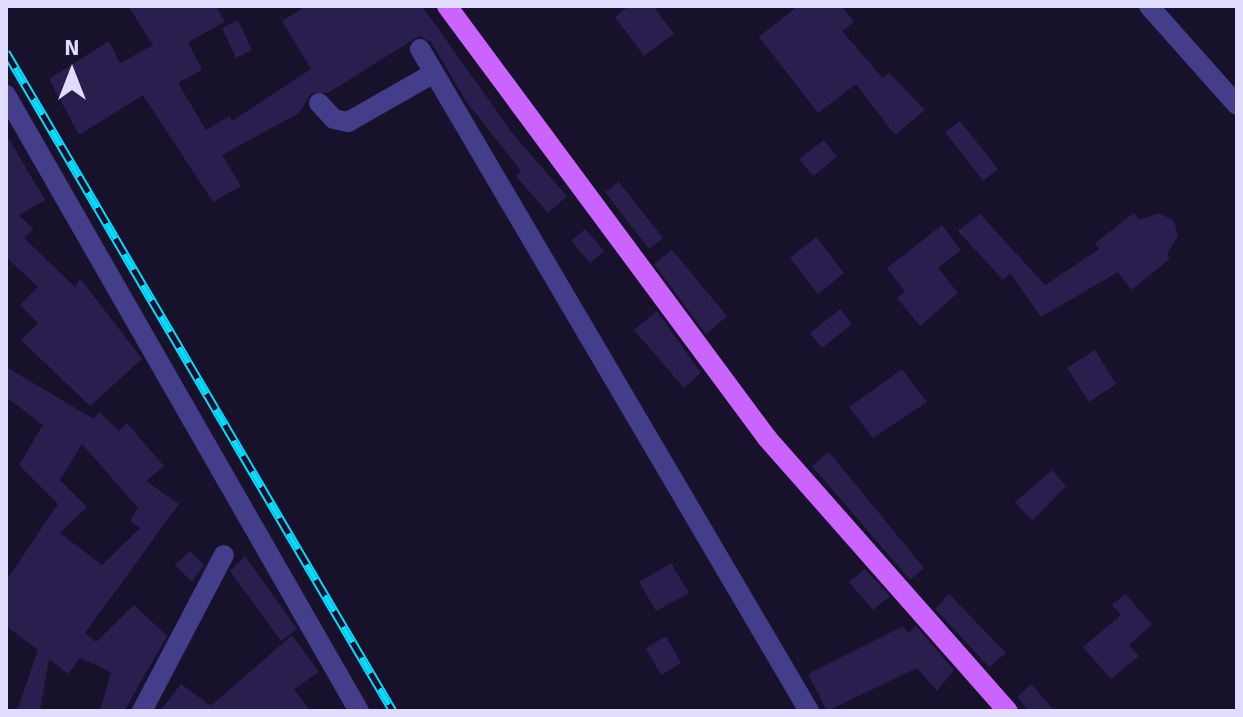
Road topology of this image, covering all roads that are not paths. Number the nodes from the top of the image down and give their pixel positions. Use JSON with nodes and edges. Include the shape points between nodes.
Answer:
{"nodes":[{"id":1,"x":447,"y":6,"type":"edge"},
{"id":2,"x":1149,"y":6,"type":"edge"},
{"id":3,"x":420,"y":49,"type":"dead end"},
{"id":4,"x":434,"y":73,"type":"junction"},
{"id":5,"x":6,"y":95,"type":"edge"},
{"id":6,"x":319,"y":103,"type":"dead end"},
{"id":7,"x":1237,"y":105,"type":"edge"},
{"id":8,"x":224,"y":555,"type":"dead end"},
{"id":9,"x":142,"y":711,"type":"edge"},
{"id":10,"x":359,"y":711,"type":"edge"},
{"id":11,"x":809,"y":711,"type":"edge"},
{"id":12,"x":1008,"y":711,"type":"edge"}],
"edges":[{"from":1,"to":12,"type":"main road","via":[[767,438]]},
{"from":2,"to":7,"type":"street"},
{"from":3,"to":4,"type":"street"},
{"from":4,"to":6,"type":"street","via":[[348,122],[334,119]]},
{"from":4,"to":11,"type":"street"},
{"from":5,"to":10,"type":"street"},
{"from":8,"to":9,"type":"street"}]}
